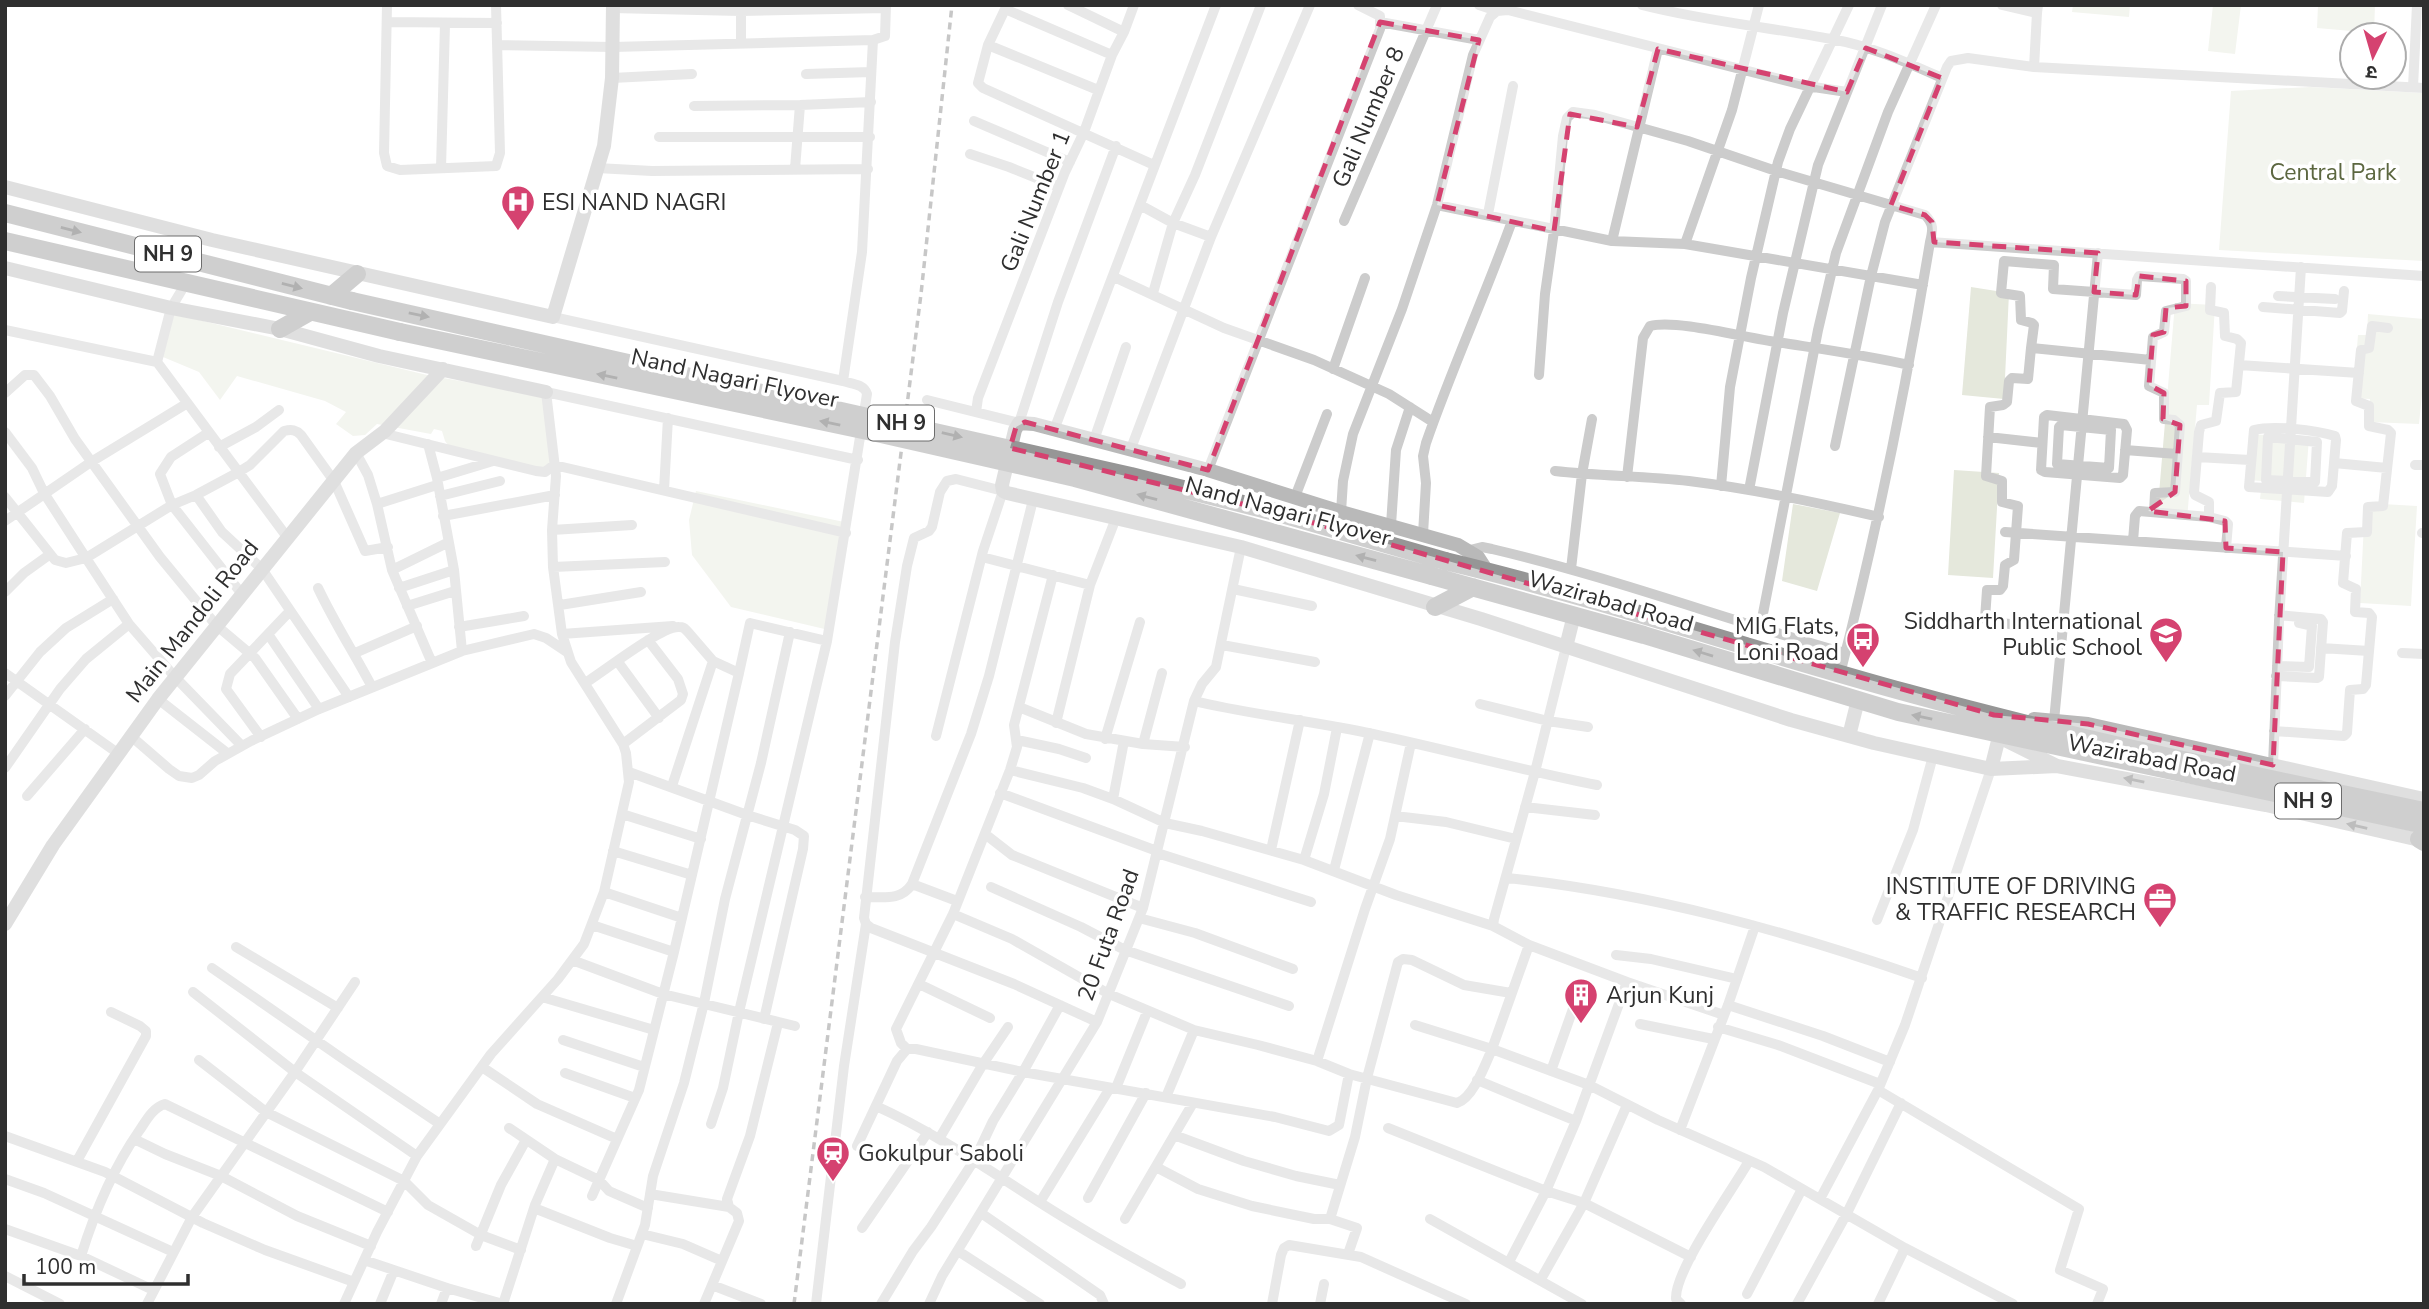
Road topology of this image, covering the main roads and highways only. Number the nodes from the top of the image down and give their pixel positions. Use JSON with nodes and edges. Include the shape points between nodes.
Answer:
{"nodes":[{"id":1,"x":5,"y":213,"type":"edge"},
{"id":2,"x":5,"y":241,"type":"edge"},
{"id":3,"x":357,"y":274,"type":"road end"},
{"id":4,"x":331,"y":296,"type":"junction"},
{"id":5,"x":310,"y":312,"type":"junction"},
{"id":6,"x":280,"y":329,"type":"road end"},
{"id":7,"x":1487,"y":571,"type":"joint"},
{"id":8,"x":1473,"y":587,"type":"junction"},
{"id":9,"x":1436,"y":607,"type":"road end"},
{"id":10,"x":1994,"y":728,"type":"junction"},
{"id":11,"x":2061,"y":734,"type":"junction"},
{"id":12,"x":2424,"y":811,"type":"edge"},
{"id":13,"x":2422,"y":837,"type":"edge"}],
"edges":[{"from":1,"to":4,"type":"highway","number":"NH 9","one_way":true},
{"from":2,"to":5,"type":"highway","number":"NH 9"},
{"from":3,"to":4,"type":"highway"},
{"from":4,"to":7,"type":"highway","name":"Nand Nagari Flyover","number":"NH 9","one_way":true,"bridge":true,"via":[[1131,476]]},
{"from":5,"to":6,"type":"highway"},
{"from":8,"to":5,"type":"highway","name":"Nand Nagari Flyover","number":"NH 9","one_way":true,"bridge":true,"via":[[1075,478]]},
{"from":7,"to":10,"type":"highway","name":"Wazirabad Road","number":"NH 9","via":[[1840,674]]},
{"from":8,"to":9,"type":"highway"},
{"from":10,"to":8,"type":"highway","name":"Wazirabad Road","number":"NH 9","one_way":true,"via":[[1898,712]]},
{"from":10,"to":11,"type":"highway","number":"NH 9"},
{"from":11,"to":12,"type":"highway","number":"NH 9"},
{"from":11,"to":13,"type":"highway","number":"NH 9"}]}
